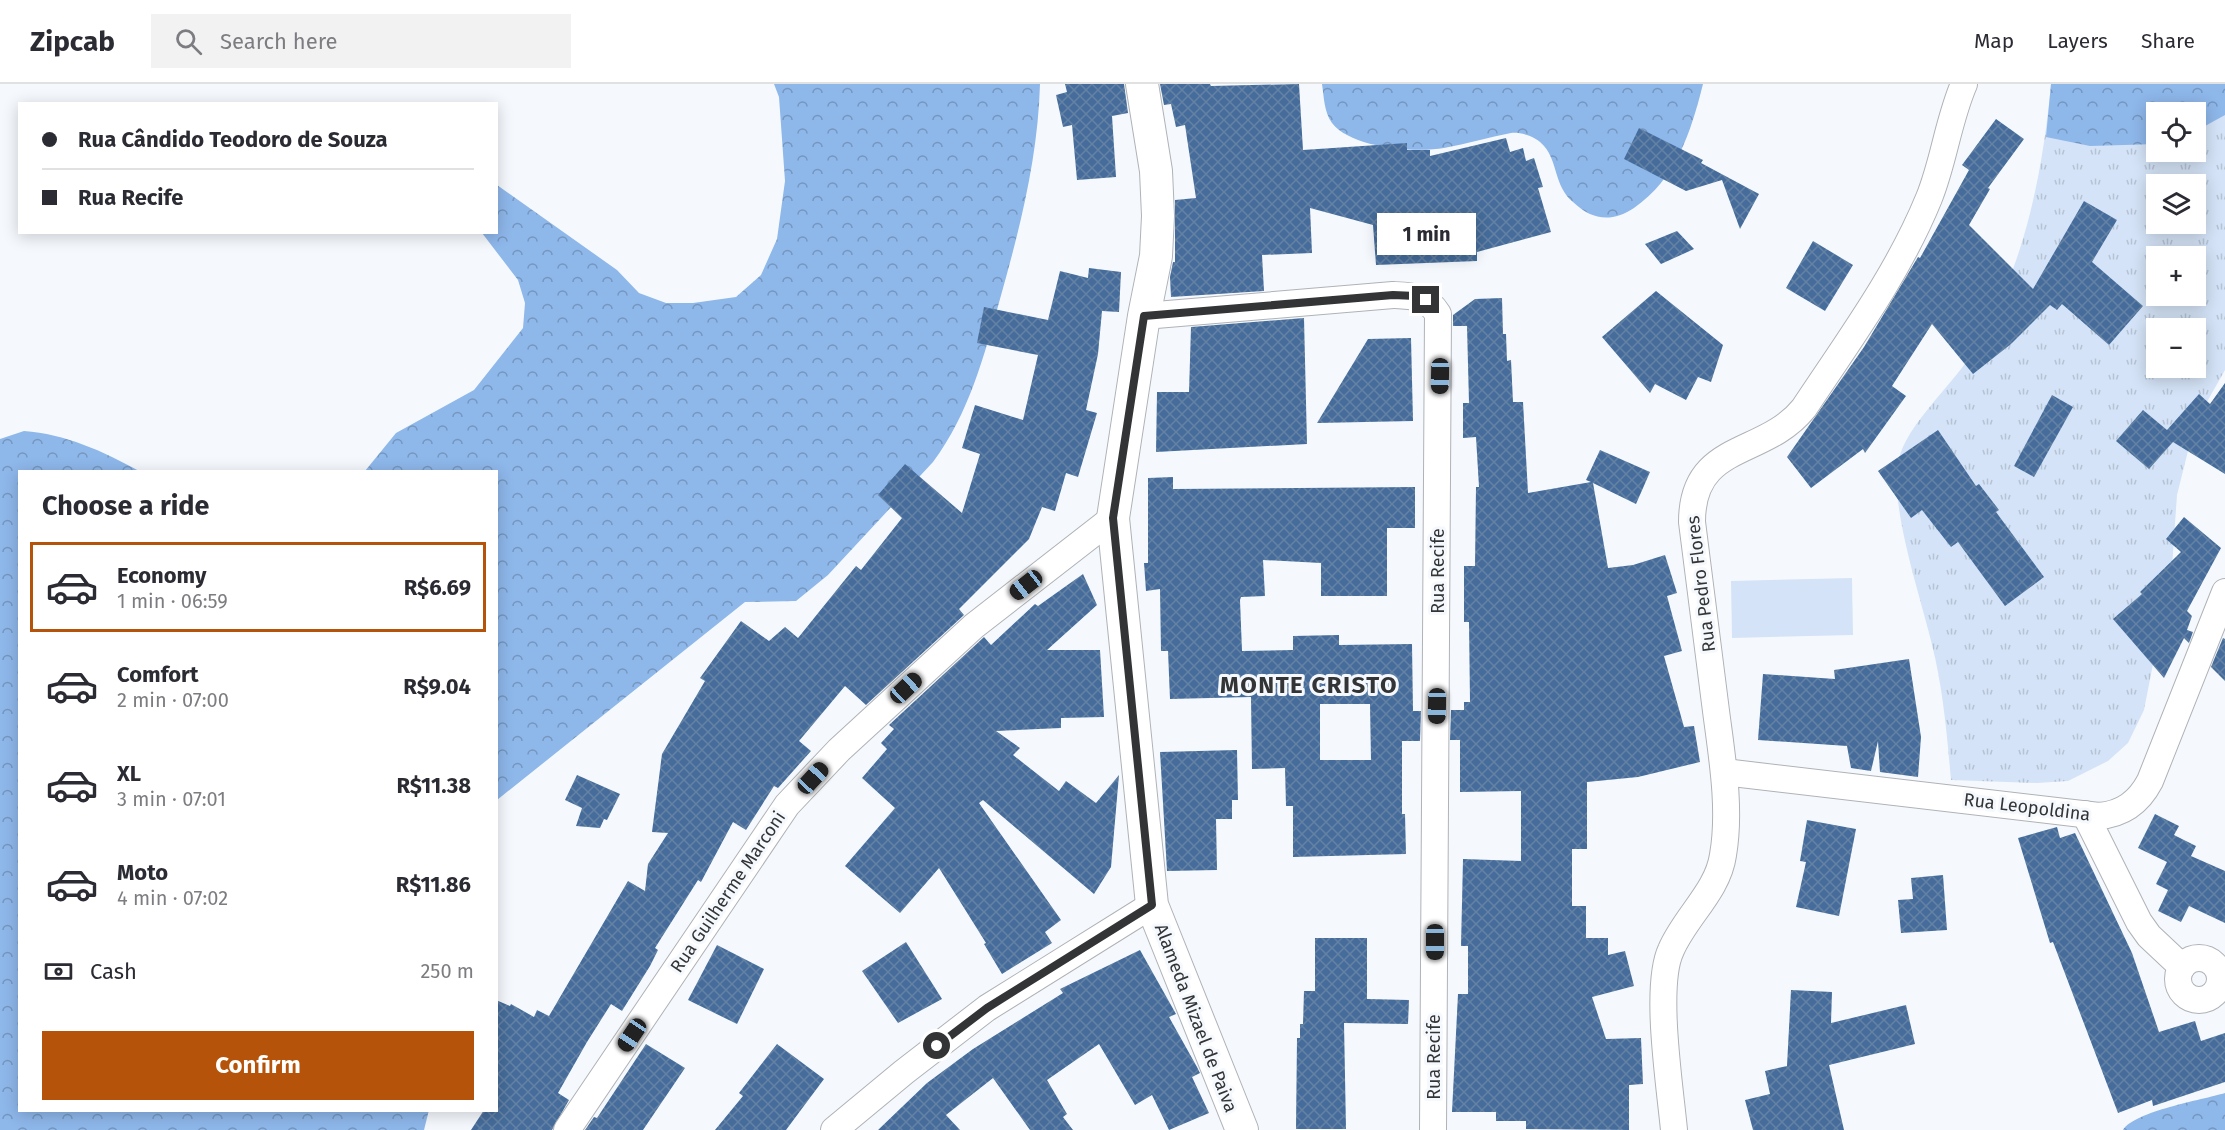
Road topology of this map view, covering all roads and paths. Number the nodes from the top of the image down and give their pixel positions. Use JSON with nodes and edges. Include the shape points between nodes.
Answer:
{"nodes":[{"id":1,"x":1142,"y":84,"type":"edge"},
{"id":2,"x":1964,"y":84,"type":"edge"},
{"id":3,"x":1144,"y":316,"type":"junction"},
{"id":4,"x":1113,"y":518,"type":"junction"},
{"id":5,"x":2225,"y":592,"type":"edge"},
{"id":6,"x":1724,"y":772,"type":"junction"},
{"id":7,"x":2085,"y":814,"type":"junction"},
{"id":8,"x":1152,"y":905,"type":"junction"},
{"id":9,"x":2223,"y":981,"type":"edge"},
{"id":10,"x":567,"y":1130,"type":"edge"},
{"id":11,"x":834,"y":1130,"type":"edge"},
{"id":12,"x":1242,"y":1130,"type":"edge"},
{"id":13,"x":1433,"y":1130,"type":"edge"},
{"id":14,"x":1674,"y":1130,"type":"edge"}],
"edges":[{"from":1,"to":3,"type":"street","name":"Alameda Mizael de Paiva","via":[[1156,171],[1158,216],[1156,256]]},
{"from":2,"to":6,"type":"street","name":"Rua Pedro Flores","via":[[1930,195],[1900,261],[1811,398],[1796,419],[1711,466],[1696,490],[1692,522]]},
{"from":3,"to":4,"type":"street","name":"Alameda Mizael de Paiva"},
{"from":3,"to":13,"type":"street","name":"Rua Recife","via":[[1393,295],[1426,300],[1438,314]]},
{"from":4,"to":8,"type":"street","name":"Alameda Mizael de Paiva"},
{"from":4,"to":10,"type":"street","name":"Rua Guilherme Marconi","via":[[974,626],[838,750],[787,806]]},
{"from":5,"to":7,"type":"street","name":"Rua Leopoldina","via":[[2146,789],[2133,804],[2117,813]]},
{"from":6,"to":7,"type":"street","name":"Rua Leopoldina"},
{"from":6,"to":14,"type":"street","name":"Rua Pedro Flores","via":[[1725,833],[1720,868],[1678,935],[1666,969],[1664,1010]]},
{"from":7,"to":9,"type":"street","via":[[2149,936],[2182,967],[2194,959],[2207,960]]},
{"from":8,"to":11,"type":"street","via":[[987,1008]]},
{"from":8,"to":12,"type":"street","name":"Alameda Mizael de Paiva"}]}
